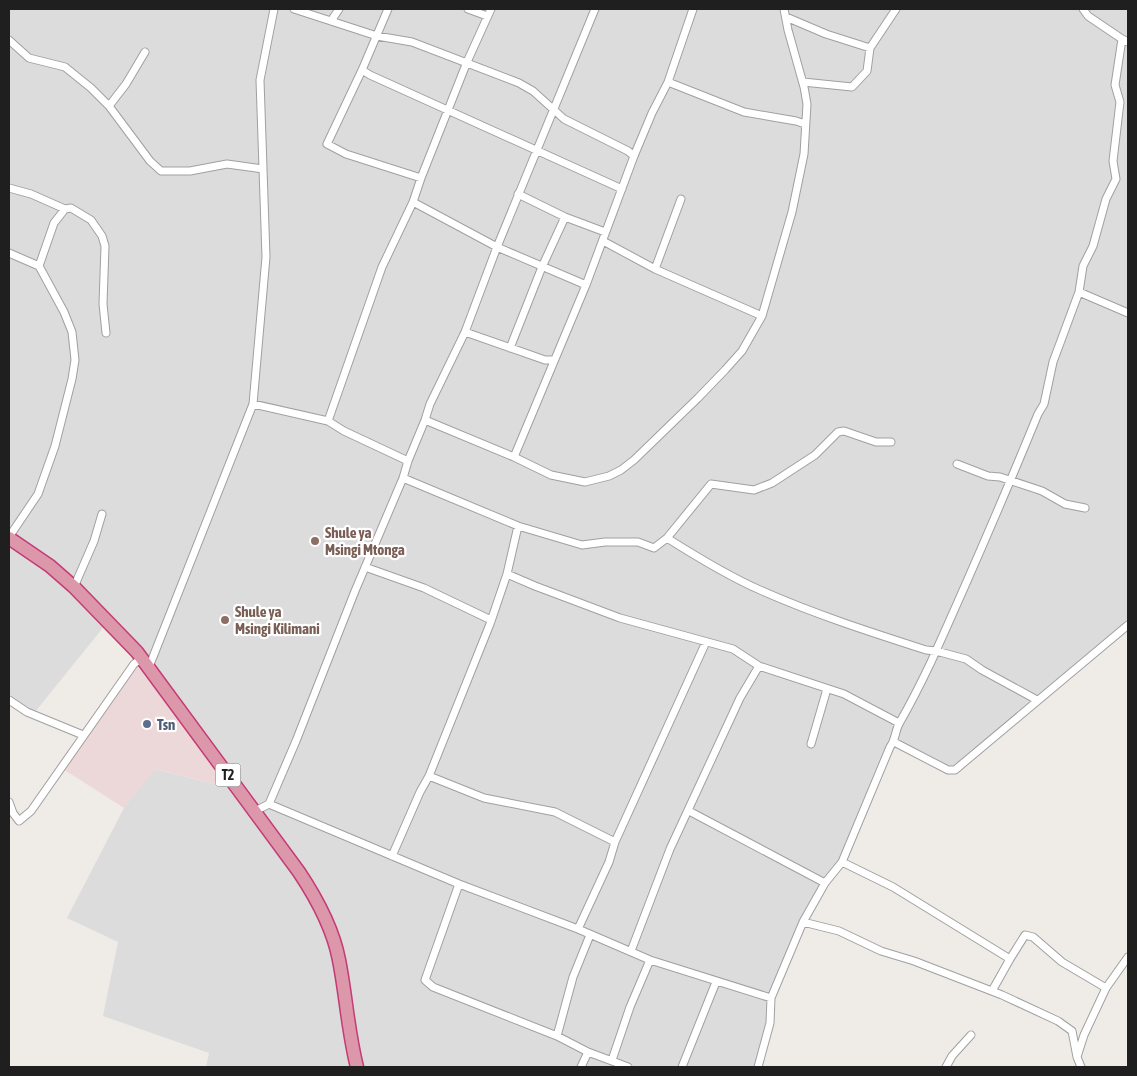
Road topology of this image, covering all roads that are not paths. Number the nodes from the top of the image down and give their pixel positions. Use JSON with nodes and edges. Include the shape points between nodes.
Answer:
{"nodes":[{"id":1,"x":274,"y":9,"type":"edge"},
{"id":2,"x":294,"y":9,"type":"edge"},
{"id":3,"x":339,"y":9,"type":"edge"},
{"id":4,"x":388,"y":9,"type":"edge"},
{"id":5,"x":468,"y":9,"type":"edge"},
{"id":6,"x":491,"y":9,"type":"edge"},
{"id":7,"x":595,"y":9,"type":"edge"},
{"id":8,"x":693,"y":9,"type":"edge"},
{"id":9,"x":784,"y":9,"type":"edge"},
{"id":10,"x":896,"y":9,"type":"edge"},
{"id":11,"x":1083,"y":9,"type":"edge"},
{"id":12,"x":487,"y":16,"type":"junction"},
{"id":13,"x":786,"y":17,"type":"junction"},
{"id":14,"x":332,"y":21,"type":"junction"},
{"id":15,"x":377,"y":36,"type":"junction"},
{"id":16,"x":9,"y":40,"type":"edge"},
{"id":17,"x":1125,"y":41,"type":"edge"},
{"id":18,"x":870,"y":48,"type":"junction"},
{"id":19,"x":145,"y":52,"type":"dead end"},
{"id":20,"x":467,"y":62,"type":"junction"},
{"id":21,"x":362,"y":70,"type":"junction"},
{"id":22,"x":668,"y":82,"type":"junction"},
{"id":23,"x":803,"y":82,"type":"junction"},
{"id":24,"x":109,"y":106,"type":"junction"},
{"id":25,"x":448,"y":110,"type":"junction"},
{"id":26,"x":553,"y":110,"type":"junction"},
{"id":27,"x":805,"y":124,"type":"junction"},
{"id":28,"x":537,"y":151,"type":"junction"},
{"id":29,"x":634,"y":156,"type":"junction"},
{"id":30,"x":263,"y":169,"type":"junction"},
{"id":31,"x":421,"y":178,"type":"junction"},
{"id":32,"x":10,"y":189,"type":"edge"},
{"id":33,"x":622,"y":190,"type":"junction"},
{"id":34,"x":518,"y":194,"type":"junction"},
{"id":35,"x":9,"y":198,"type":"edge"},
{"id":36,"x":682,"y":199,"type":"dead end"},
{"id":37,"x":413,"y":202,"type":"junction"},
{"id":38,"x":65,"y":209,"type":"junction"},
{"id":39,"x":565,"y":217,"type":"junction"},
{"id":40,"x":605,"y":232,"type":"junction"},
{"id":41,"x":603,"y":241,"type":"junction"},
{"id":42,"x":497,"y":246,"type":"junction"},
{"id":43,"x":9,"y":253,"type":"edge"},
{"id":44,"x":39,"y":266,"type":"junction"},
{"id":45,"x":542,"y":267,"type":"junction"},
{"id":46,"x":655,"y":269,"type":"junction"},
{"id":47,"x":586,"y":285,"type":"junction"},
{"id":48,"x":1079,"y":292,"type":"junction"},
{"id":49,"x":1128,"y":313,"type":"edge"},
{"id":50,"x":762,"y":316,"type":"junction"},
{"id":51,"x":465,"y":332,"type":"junction"},
{"id":52,"x":106,"y":333,"type":"dead end"},
{"id":53,"x":510,"y":348,"type":"junction"},
{"id":54,"x":554,"y":360,"type":"junction"},
{"id":55,"x":253,"y":404,"type":"junction"},
{"id":56,"x":425,"y":420,"type":"junction"},
{"id":57,"x":328,"y":421,"type":"junction"},
{"id":58,"x":891,"y":442,"type":"dead end"},
{"id":59,"x":514,"y":456,"type":"junction"},
{"id":60,"x":408,"y":461,"type":"junction"},
{"id":61,"x":957,"y":464,"type":"dead end"},
{"id":62,"x":403,"y":478,"type":"junction"},
{"id":63,"x":1011,"y":480,"type":"junction"},
{"id":64,"x":1085,"y":508,"type":"dead end"},
{"id":65,"x":102,"y":514,"type":"dead end"},
{"id":66,"x":518,"y":526,"type":"junction"},
{"id":67,"x":9,"y":537,"type":"edge"},
{"id":68,"x":667,"y":538,"type":"junction"},
{"id":69,"x":365,"y":567,"type":"junction"},
{"id":70,"x":507,"y":574,"type":"junction"},
{"id":71,"x":74,"y":587,"type":"junction"},
{"id":72,"x":491,"y":620,"type":"junction"},
{"id":73,"x":1128,"y":625,"type":"edge"},
{"id":74,"x":706,"y":642,"type":"junction"},
{"id":75,"x":936,"y":651,"type":"junction"},
{"id":76,"x":145,"y":662,"type":"junction"},
{"id":77,"x":759,"y":666,"type":"junction"},
{"id":78,"x":827,"y":689,"type":"junction"},
{"id":79,"x":9,"y":700,"type":"edge"},
{"id":80,"x":1037,"y":700,"type":"junction"},
{"id":81,"x":899,"y":723,"type":"junction"},
{"id":82,"x":83,"y":735,"type":"junction"},
{"id":83,"x":894,"y":742,"type":"junction"},
{"id":84,"x":811,"y":744,"type":"dead end"},
{"id":85,"x":429,"y":776,"type":"junction"},
{"id":86,"x":9,"y":802,"type":"edge"},
{"id":87,"x":269,"y":804,"type":"junction"},
{"id":88,"x":255,"y":811,"type":"junction"},
{"id":89,"x":689,"y":811,"type":"junction"},
{"id":90,"x":615,"y":842,"type":"junction"},
{"id":91,"x":392,"y":856,"type":"junction"},
{"id":92,"x":842,"y":862,"type":"junction"},
{"id":93,"x":825,"y":883,"type":"junction"},
{"id":94,"x":459,"y":884,"type":"junction"},
{"id":95,"x":803,"y":922,"type":"junction"},
{"id":96,"x":578,"y":929,"type":"junction"},
{"id":97,"x":590,"y":935,"type":"junction"},
{"id":98,"x":631,"y":952,"type":"junction"},
{"id":99,"x":1128,"y":957,"type":"edge"},
{"id":100,"x":1010,"y":959,"type":"junction"},
{"id":101,"x":650,"y":960,"type":"junction"},
{"id":102,"x":716,"y":982,"type":"junction"},
{"id":103,"x":1106,"y":988,"type":"junction"},
{"id":104,"x":992,"y":991,"type":"junction"},
{"id":105,"x":771,"y":998,"type":"junction"},
{"id":106,"x":971,"y":1034,"type":"dead end"},
{"id":107,"x":557,"y":1036,"type":"junction"},
{"id":108,"x":588,"y":1052,"type":"junction"},
{"id":109,"x":1077,"y":1058,"type":"junction"},
{"id":110,"x":612,"y":1060,"type":"junction"},
{"id":111,"x":357,"y":1067,"type":"edge"},
{"id":112,"x":581,"y":1067,"type":"edge"},
{"id":113,"x":628,"y":1067,"type":"edge"},
{"id":114,"x":682,"y":1067,"type":"edge"},
{"id":115,"x":758,"y":1067,"type":"edge"},
{"id":116,"x":946,"y":1067,"type":"edge"},
{"id":117,"x":1081,"y":1067,"type":"edge"}],
"edges":[{"from":1,"to":30,"type":"street","via":[[260,80]]},
{"from":2,"to":14,"type":"street"},
{"from":3,"to":14,"type":"street"},
{"from":4,"to":15,"type":"street"},
{"from":5,"to":12,"type":"street"},
{"from":6,"to":12,"type":"street"},
{"from":7,"to":26,"type":"street"},
{"from":8,"to":22,"type":"street"},
{"from":9,"to":13,"type":"street"},
{"from":10,"to":18,"type":"street"},
{"from":11,"to":17,"type":"street","via":[[1088,16]]},
{"from":12,"to":20,"type":"street"},
{"from":13,"to":18,"type":"street"},
{"from":13,"to":23,"type":"street"},
{"from":14,"to":15,"type":"street"},
{"from":15,"to":20,"type":"street","via":[[412,42]]},
{"from":15,"to":21,"type":"street"},
{"from":16,"to":24,"type":"street","via":[[29,58],[66,67]]},
{"from":17,"to":48,"type":"street","via":[[1115,85],[1120,102],[1113,161],[1116,179],[1083,266]]},
{"from":18,"to":23,"type":"street","via":[[867,71],[852,87]]},
{"from":19,"to":24,"type":"street"},
{"from":20,"to":25,"type":"street"},
{"from":20,"to":26,"type":"street","via":[[519,83]]},
{"from":21,"to":25,"type":"street"},
{"from":21,"to":31,"type":"street","via":[[327,144],[362,160]]},
{"from":22,"to":27,"type":"street","via":[[744,112]]},
{"from":22,"to":29,"type":"street"},
{"from":23,"to":27,"type":"street","via":[[807,104]]},
{"from":24,"to":30,"type":"street","via":[[161,171],[190,171],[227,164]]},
{"from":25,"to":28,"type":"street"},
{"from":25,"to":31,"type":"street"},
{"from":26,"to":28,"type":"street"},
{"from":26,"to":29,"type":"street"},
{"from":27,"to":50,"type":"street","via":[[804,154],[792,212]]},
{"from":28,"to":33,"type":"street"},
{"from":28,"to":34,"type":"street"},
{"from":29,"to":33,"type":"street"},
{"from":30,"to":55,"type":"street","via":[[266,257]]},
{"from":31,"to":37,"type":"street"},
{"from":32,"to":35,"type":"street"},
{"from":32,"to":38,"type":"street"},
{"from":33,"to":40,"type":"street"},
{"from":34,"to":39,"type":"street"},
{"from":34,"to":42,"type":"street"},
{"from":36,"to":46,"type":"street"},
{"from":37,"to":42,"type":"street"},
{"from":37,"to":57,"type":"street","via":[[382,267]]},
{"from":38,"to":44,"type":"street","via":[[54,223]]},
{"from":38,"to":52,"type":"street","via":[[71,208],[91,220],[102,236],[105,246],[103,304]]},
{"from":39,"to":40,"type":"street"},
{"from":39,"to":45,"type":"street"},
{"from":40,"to":41,"type":"street"},
{"from":41,"to":46,"type":"street"},
{"from":41,"to":47,"type":"street"},
{"from":42,"to":45,"type":"street"},
{"from":42,"to":51,"type":"street"},
{"from":43,"to":44,"type":"street"},
{"from":44,"to":67,"type":"street","via":[[72,332],[75,360],[55,446],[38,494]]},
{"from":45,"to":47,"type":"street"},
{"from":45,"to":53,"type":"street"},
{"from":46,"to":50,"type":"street"},
{"from":47,"to":54,"type":"street"},
{"from":48,"to":49,"type":"street"},
{"from":48,"to":63,"type":"street","via":[[1053,362],[1044,404]]},
{"from":50,"to":59,"type":"street","via":[[742,351],[725,370],[621,470],[585,482],[551,475]]},
{"from":51,"to":53,"type":"street"},
{"from":51,"to":56,"type":"street"},
{"from":53,"to":54,"type":"street"},
{"from":54,"to":59,"type":"street"},
{"from":55,"to":57,"type":"street"},
{"from":55,"to":76,"type":"street"},
{"from":56,"to":59,"type":"street"},
{"from":56,"to":60,"type":"street"},
{"from":57,"to":60,"type":"street"},
{"from":58,"to":68,"type":"street","via":[[876,442],[838,432],[815,456],[772,483],[754,490],[710,484]]},
{"from":60,"to":62,"type":"street"},
{"from":61,"to":63,"type":"street","via":[[988,476]]},
{"from":62,"to":66,"type":"street"},
{"from":62,"to":69,"type":"street"},
{"from":63,"to":64,"type":"street","via":[[1042,491],[1065,504]]},
{"from":63,"to":75,"type":"street"},
{"from":65,"to":71,"type":"street"},
{"from":66,"to":68,"type":"street","via":[[582,545],[638,542],[654,548]]},
{"from":66,"to":70,"type":"street"},
{"from":67,"to":71,"type":"highway","number":"T2"},
{"from":68,"to":75,"type":"street","via":[[759,590],[840,622]]},
{"from":69,"to":72,"type":"street","via":[[424,588]]},
{"from":69,"to":87,"type":"street"},
{"from":70,"to":72,"type":"street"},
{"from":70,"to":74,"type":"street","via":[[620,618]]},
{"from":71,"to":76,"type":"highway","number":"T2"},
{"from":72,"to":85,"type":"street"},
{"from":73,"to":80,"type":"street"},
{"from":74,"to":77,"type":"street","via":[[732,649]]},
{"from":74,"to":90,"type":"street"},
{"from":75,"to":80,"type":"street","via":[[966,660]]},
{"from":75,"to":81,"type":"street"},
{"from":76,"to":82,"type":"street","via":[[134,664]]},
{"from":76,"to":88,"type":"highway","number":"T2"},
{"from":77,"to":78,"type":"street"},
{"from":77,"to":89,"type":"street","via":[[740,698]]},
{"from":78,"to":81,"type":"street","via":[[844,694]]},
{"from":78,"to":84,"type":"street"},
{"from":79,"to":82,"type":"street","via":[[27,712]]},
{"from":80,"to":83,"type":"street","via":[[955,770],[948,770]]},
{"from":81,"to":83,"type":"street"},
{"from":82,"to":86,"type":"street","via":[[31,811],[19,821]]},
{"from":83,"to":92,"type":"street"},
{"from":85,"to":90,"type":"street","via":[[484,798],[555,812]]},
{"from":85,"to":91,"type":"street"},
{"from":87,"to":88,"type":"street"},
{"from":87,"to":91,"type":"street"},
{"from":88,"to":111,"type":"highway","number":"T2","via":[[316,897],[328,924],[339,958]]},
{"from":89,"to":93,"type":"street"},
{"from":89,"to":98,"type":"street","via":[[670,849]]},
{"from":90,"to":96,"type":"street"},
{"from":91,"to":94,"type":"street"},
{"from":92,"to":93,"type":"street"},
{"from":92,"to":100,"type":"street","via":[[893,888]]},
{"from":93,"to":95,"type":"street"},
{"from":94,"to":96,"type":"street"},
{"from":94,"to":107,"type":"street","via":[[425,980],[433,987]]},
{"from":95,"to":104,"type":"street","via":[[839,931],[881,951]]},
{"from":95,"to":105,"type":"street"},
{"from":96,"to":97,"type":"street"},
{"from":97,"to":98,"type":"street"},
{"from":97,"to":107,"type":"street","via":[[573,977]]},
{"from":98,"to":101,"type":"street"},
{"from":99,"to":103,"type":"street"},
{"from":100,"to":103,"type":"street","via":[[1026,935],[1033,937],[1062,962]]},
{"from":100,"to":104,"type":"street"},
{"from":101,"to":102,"type":"street"},
{"from":101,"to":110,"type":"street"},
{"from":102,"to":105,"type":"street"},
{"from":102,"to":114,"type":"street"},
{"from":103,"to":109,"type":"street"},
{"from":104,"to":109,"type":"street","via":[[1036,1010],[1072,1031]]},
{"from":105,"to":115,"type":"street","via":[[770,1024]]},
{"from":106,"to":116,"type":"street"},
{"from":107,"to":108,"type":"street"},
{"from":108,"to":110,"type":"street"},
{"from":108,"to":112,"type":"street"},
{"from":109,"to":117,"type":"street"},
{"from":110,"to":113,"type":"street"}]}
